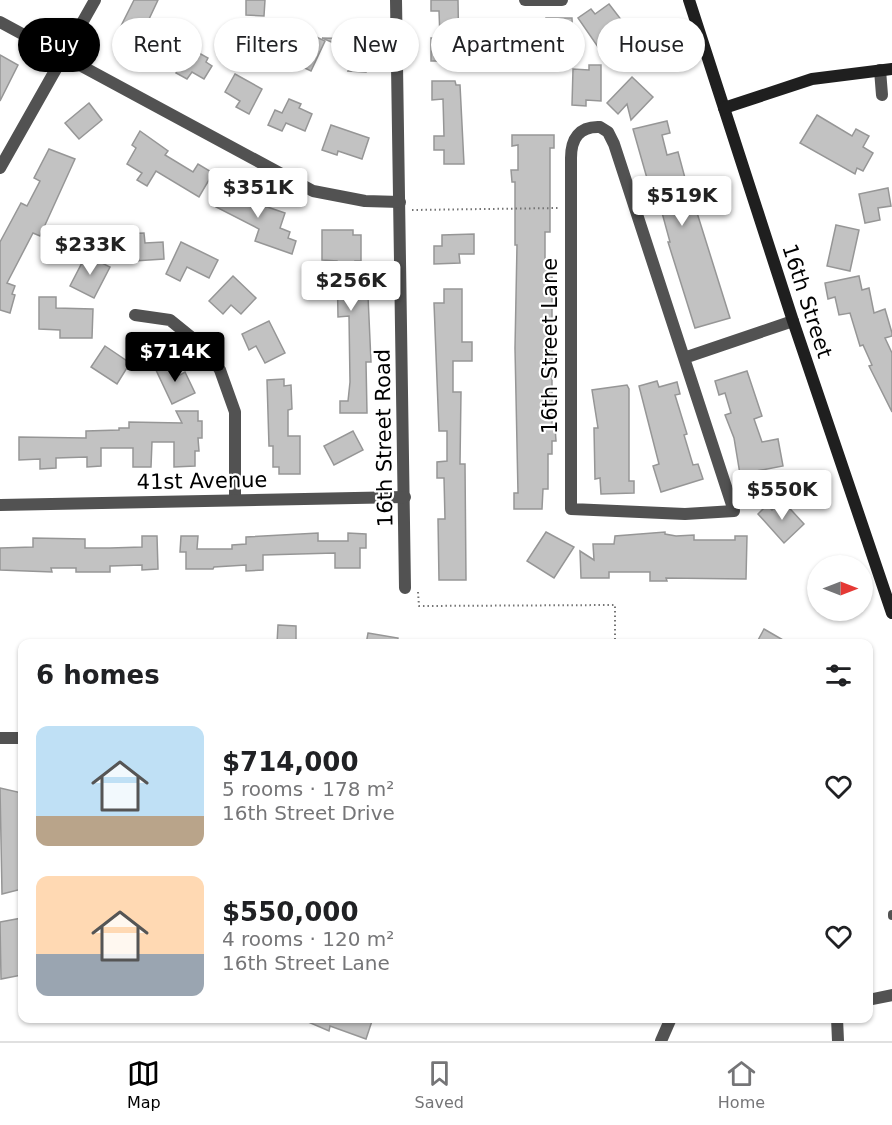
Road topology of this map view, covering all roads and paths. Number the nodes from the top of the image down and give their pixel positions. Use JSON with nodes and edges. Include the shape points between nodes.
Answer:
{"nodes":[{"id":1,"x":95,"y":0,"type":"edge"},
{"id":2,"x":396,"y":0,"type":"edge"},
{"id":3,"x":525,"y":0,"type":"edge"},
{"id":4,"x":543,"y":0,"type":"edge"},
{"id":5,"x":562,"y":0,"type":"edge"},
{"id":6,"x":688,"y":0,"type":"edge"},
{"id":7,"x":85,"y":18,"type":"edge"},
{"id":8,"x":0,"y":22,"type":"edge"},
{"id":9,"x":18,"y":31,"type":"edge"},
{"id":10,"x":886,"y":70,"type":"edge"},
{"id":11,"x":55,"y":72,"type":"edge"},
{"id":12,"x":96,"y":72,"type":"edge"},
{"id":13,"x":882,"y":95,"type":"dead end"},
{"id":14,"x":724,"y":108,"type":"junction"},
{"id":15,"x":0,"y":168,"type":"edge"},
{"id":16,"x":400,"y":206,"type":"junction"},
{"id":17,"x":570,"y":208,"type":"junction"},
{"id":18,"x":135,"y":315,"type":"dead end"},
{"id":19,"x":793,"y":321,"type":"junction"},
{"id":20,"x":684,"y":358,"type":"junction"},
{"id":21,"x":405,"y":497,"type":"junction"},
{"id":22,"x":235,"y":500,"type":"junction"},
{"id":23,"x":0,"y":504,"type":"edge"},
{"id":24,"x":405,"y":588,"type":"joint"},
{"id":25,"x":892,"y":613,"type":"edge"},
{"id":26,"x":615,"y":639,"type":"edge"},
{"id":27,"x":0,"y":738,"type":"edge"},
{"id":28,"x":18,"y":738,"type":"edge"},
{"id":29,"x":892,"y":995,"type":"edge"},
{"id":30,"x":873,"y":999,"type":"edge"},
{"id":31,"x":669,"y":1023,"type":"edge"},
{"id":32,"x":837,"y":1023,"type":"edge"},
{"id":33,"x":661,"y":1041,"type":"edge"},
{"id":34,"x":838,"y":1041,"type":"edge"}],
"edges":[{"from":1,"to":7,"type":"street"},
{"from":2,"to":16,"type":"street","name":"16th Street Road"},
{"from":3,"to":4,"type":"street"},
{"from":4,"to":5,"type":"street"},
{"from":6,"to":14,"type":"main road","name":"16th Street"},
{"from":8,"to":9,"type":"street"},
{"from":10,"to":13,"type":"street"},
{"from":10,"to":14,"type":"main road","via":[[812,79]]},
{"from":11,"to":15,"type":"street"},
{"from":12,"to":16,"type":"street","via":[[313,191]]},
{"from":14,"to":19,"type":"main road","name":"16th Street"},
{"from":16,"to":17,"type":"path"},
{"from":16,"to":21,"type":"street","name":"16th Street Road"},
{"from":17,"to":20,"type":"street","name":"16th Street Lane","via":[[571,143],[583,129],[600,127],[614,144]]},
{"from":17,"to":20,"type":"street","name":"16th Street Lane","via":[[571,509],[685,514],[734,511]]},
{"from":18,"to":22,"type":"street","via":[[170,320],[207,350],[220,370],[235,412]]},
{"from":19,"to":20,"type":"street"},
{"from":19,"to":25,"type":"main road","name":"16th Street"},
{"from":21,"to":22,"type":"street","name":"41st Avenue"},
{"from":21,"to":24,"type":"street","name":"16th Street Road"},
{"from":22,"to":23,"type":"street","name":"41st Avenue"},
{"from":24,"to":26,"type":"path","via":[[418,588],[419,606],[615,605]]},
{"from":27,"to":28,"type":"street"},
{"from":29,"to":30,"type":"street"},
{"from":31,"to":33,"type":"street"},
{"from":32,"to":34,"type":"street"}]}
